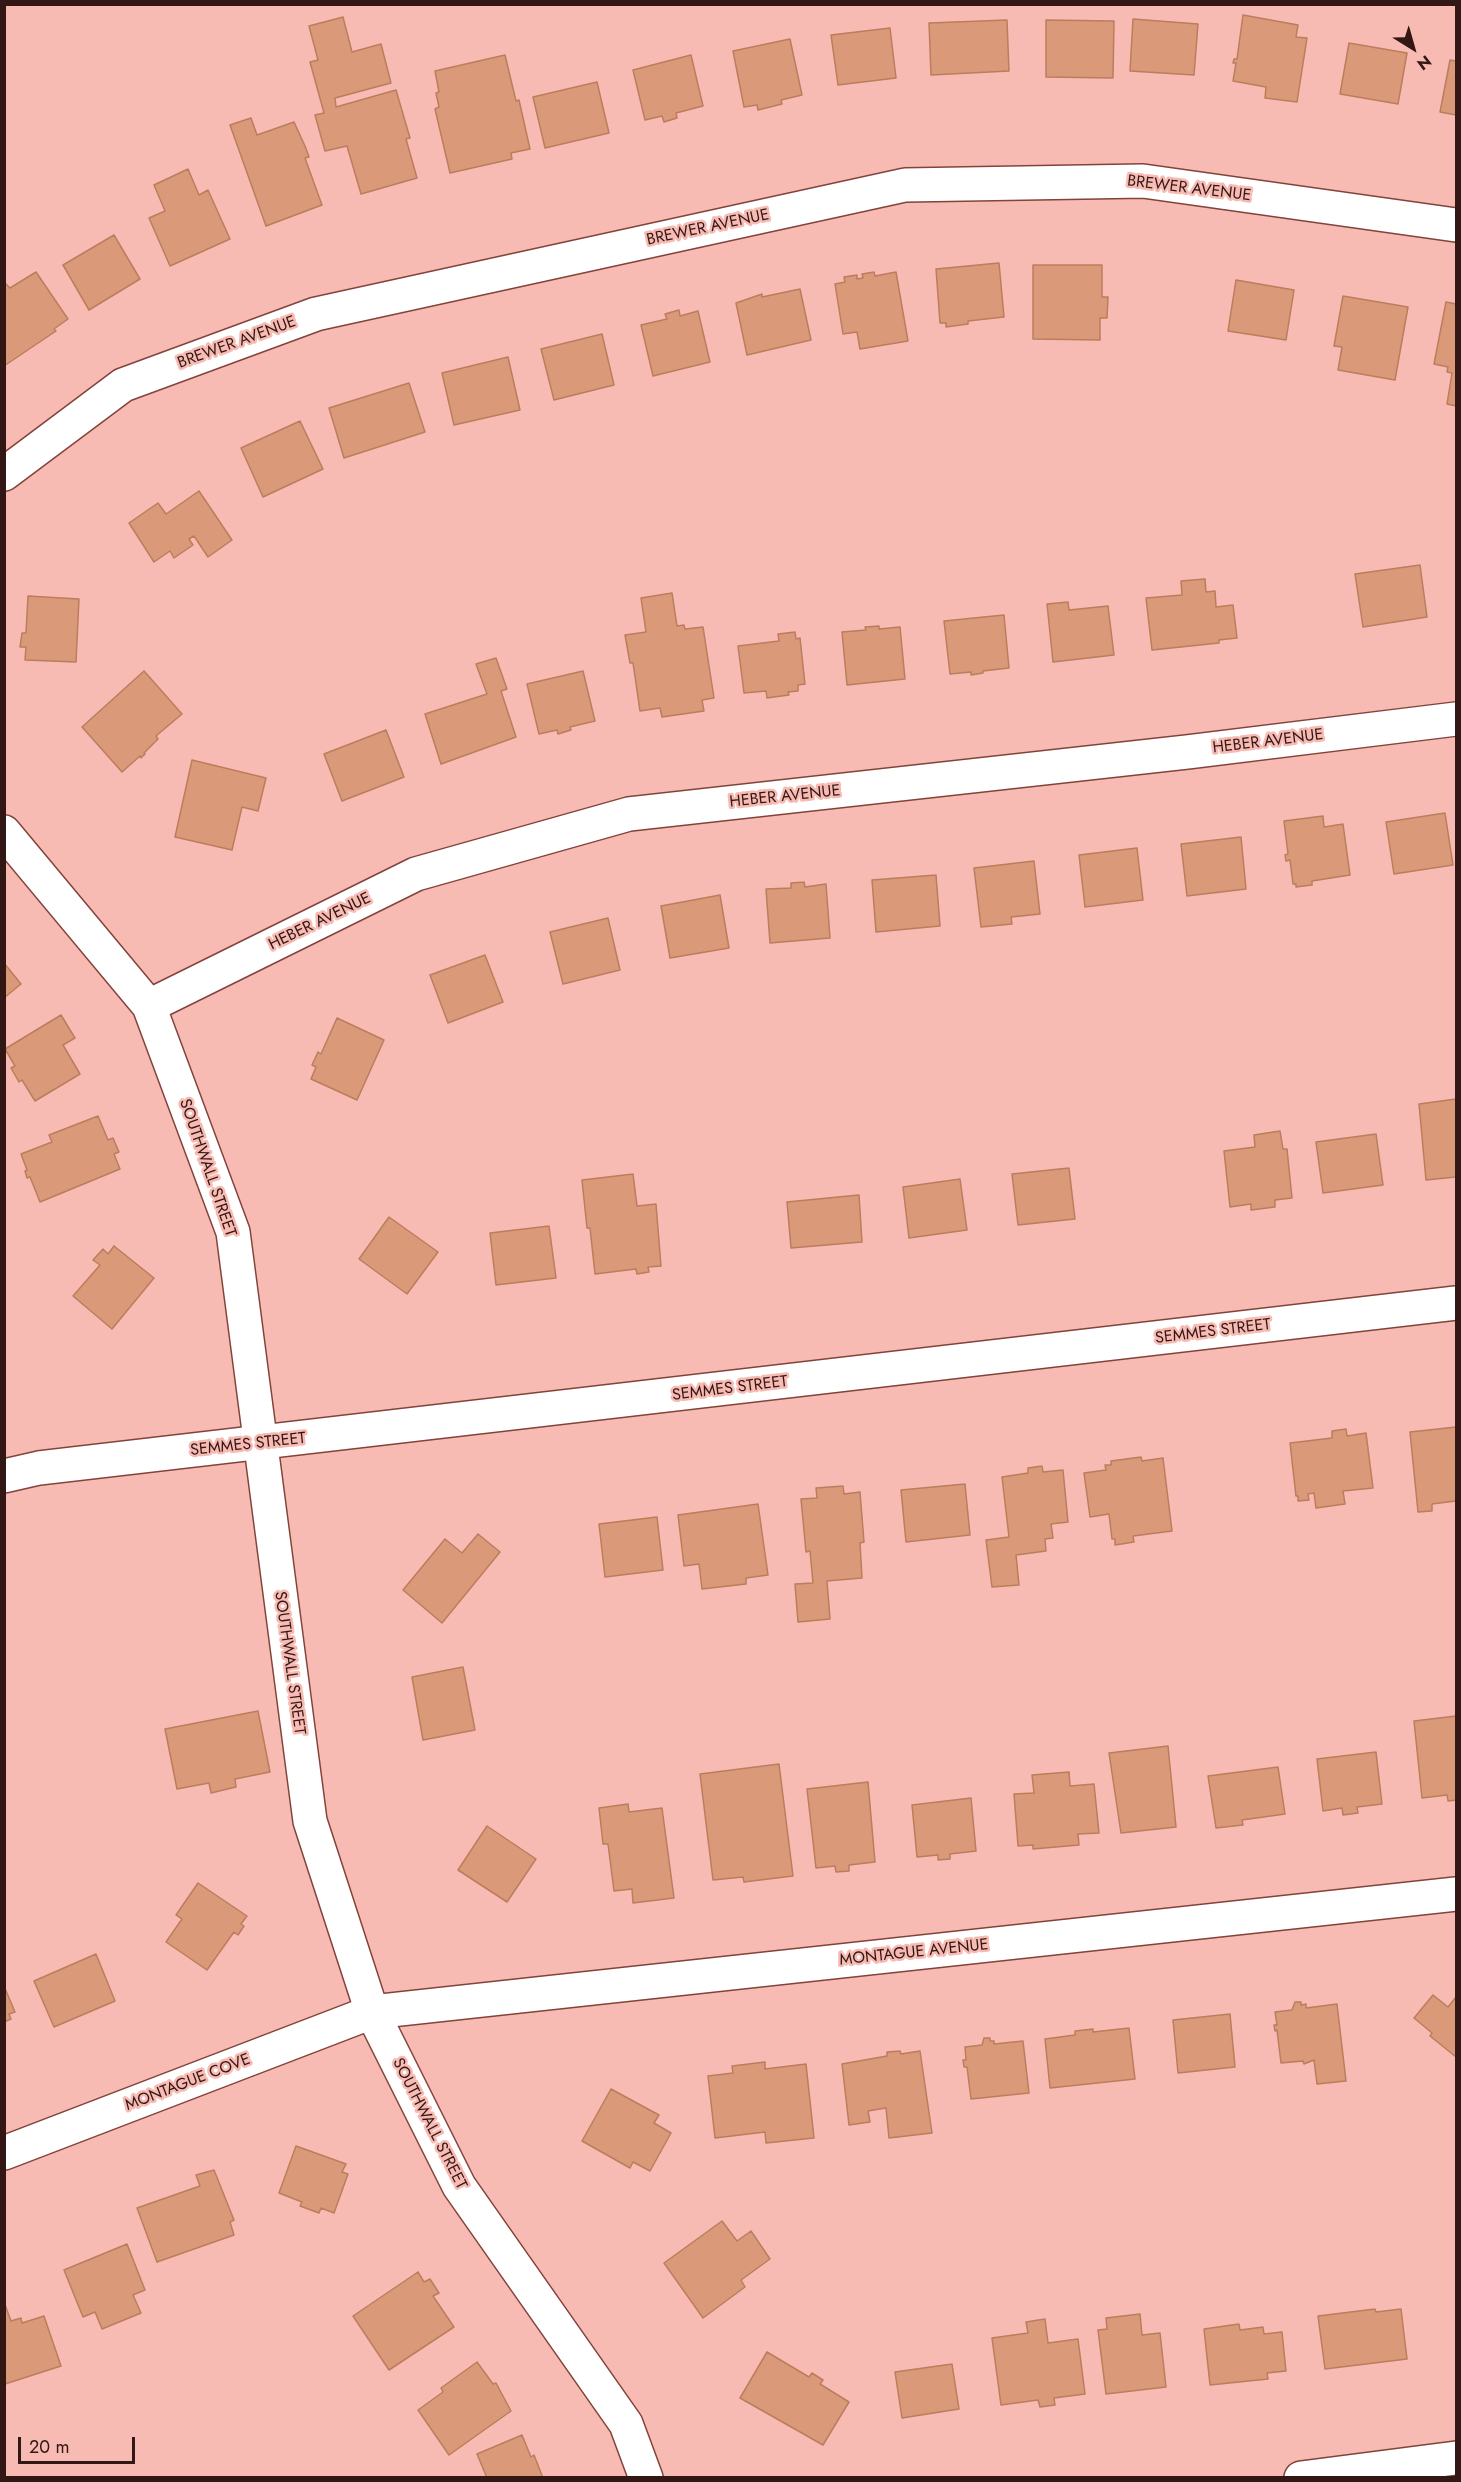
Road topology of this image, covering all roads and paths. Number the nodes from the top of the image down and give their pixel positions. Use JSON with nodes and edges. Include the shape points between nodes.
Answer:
{"nodes":[{"id":1,"x":1456,"y":225,"type":"edge"},
{"id":2,"x":4,"y":474,"type":"edge"},
{"id":3,"x":1456,"y":718,"type":"edge"},
{"id":4,"x":4,"y":832,"type":"edge"},
{"id":5,"x":149,"y":1006,"type":"junction"},
{"id":6,"x":1456,"y":1304,"type":"edge"},
{"id":7,"x":260,"y":1444,"type":"junction"},
{"id":8,"x":4,"y":1476,"type":"edge"},
{"id":9,"x":1456,"y":1894,"type":"edge"},
{"id":10,"x":372,"y":2012,"type":"junction"},
{"id":11,"x":4,"y":2153,"type":"edge"},
{"id":12,"x":1456,"y":2458,"type":"edge"},
{"id":13,"x":646,"y":2478,"type":"edge"},
{"id":14,"x":1301,"y":2478,"type":"edge"}],
"edges":[{"from":1,"to":2,"type":"street","name":"BREWER AVENUE","via":[[1143,181],[905,185],[316,314],[123,385]]},
{"from":3,"to":5,"type":"street","name":"HEBER AVENUE","via":[[629,814],[416,874]]},
{"from":4,"to":5,"type":"street","name":"SOUTHWALL STREET"},
{"from":5,"to":7,"type":"street","name":"SOUTHWALL STREET","via":[[232,1232]]},
{"from":6,"to":7,"type":"street","name":"SEMMES STREET"},
{"from":7,"to":8,"type":"street","name":"SEMMES STREET","via":[[39,1468]]},
{"from":7,"to":10,"type":"street","name":"SOUTHWALL STREET","via":[[310,1821]]},
{"from":9,"to":10,"type":"street","name":"MONTAGUE AVENUE"},
{"from":10,"to":11,"type":"street","name":"MONTAGUE COVE"},
{"from":10,"to":13,"type":"street","name":"SOUTHWALL STREET","via":[[459,2186],[626,2424]]},
{"from":12,"to":14,"type":"street"}]}
